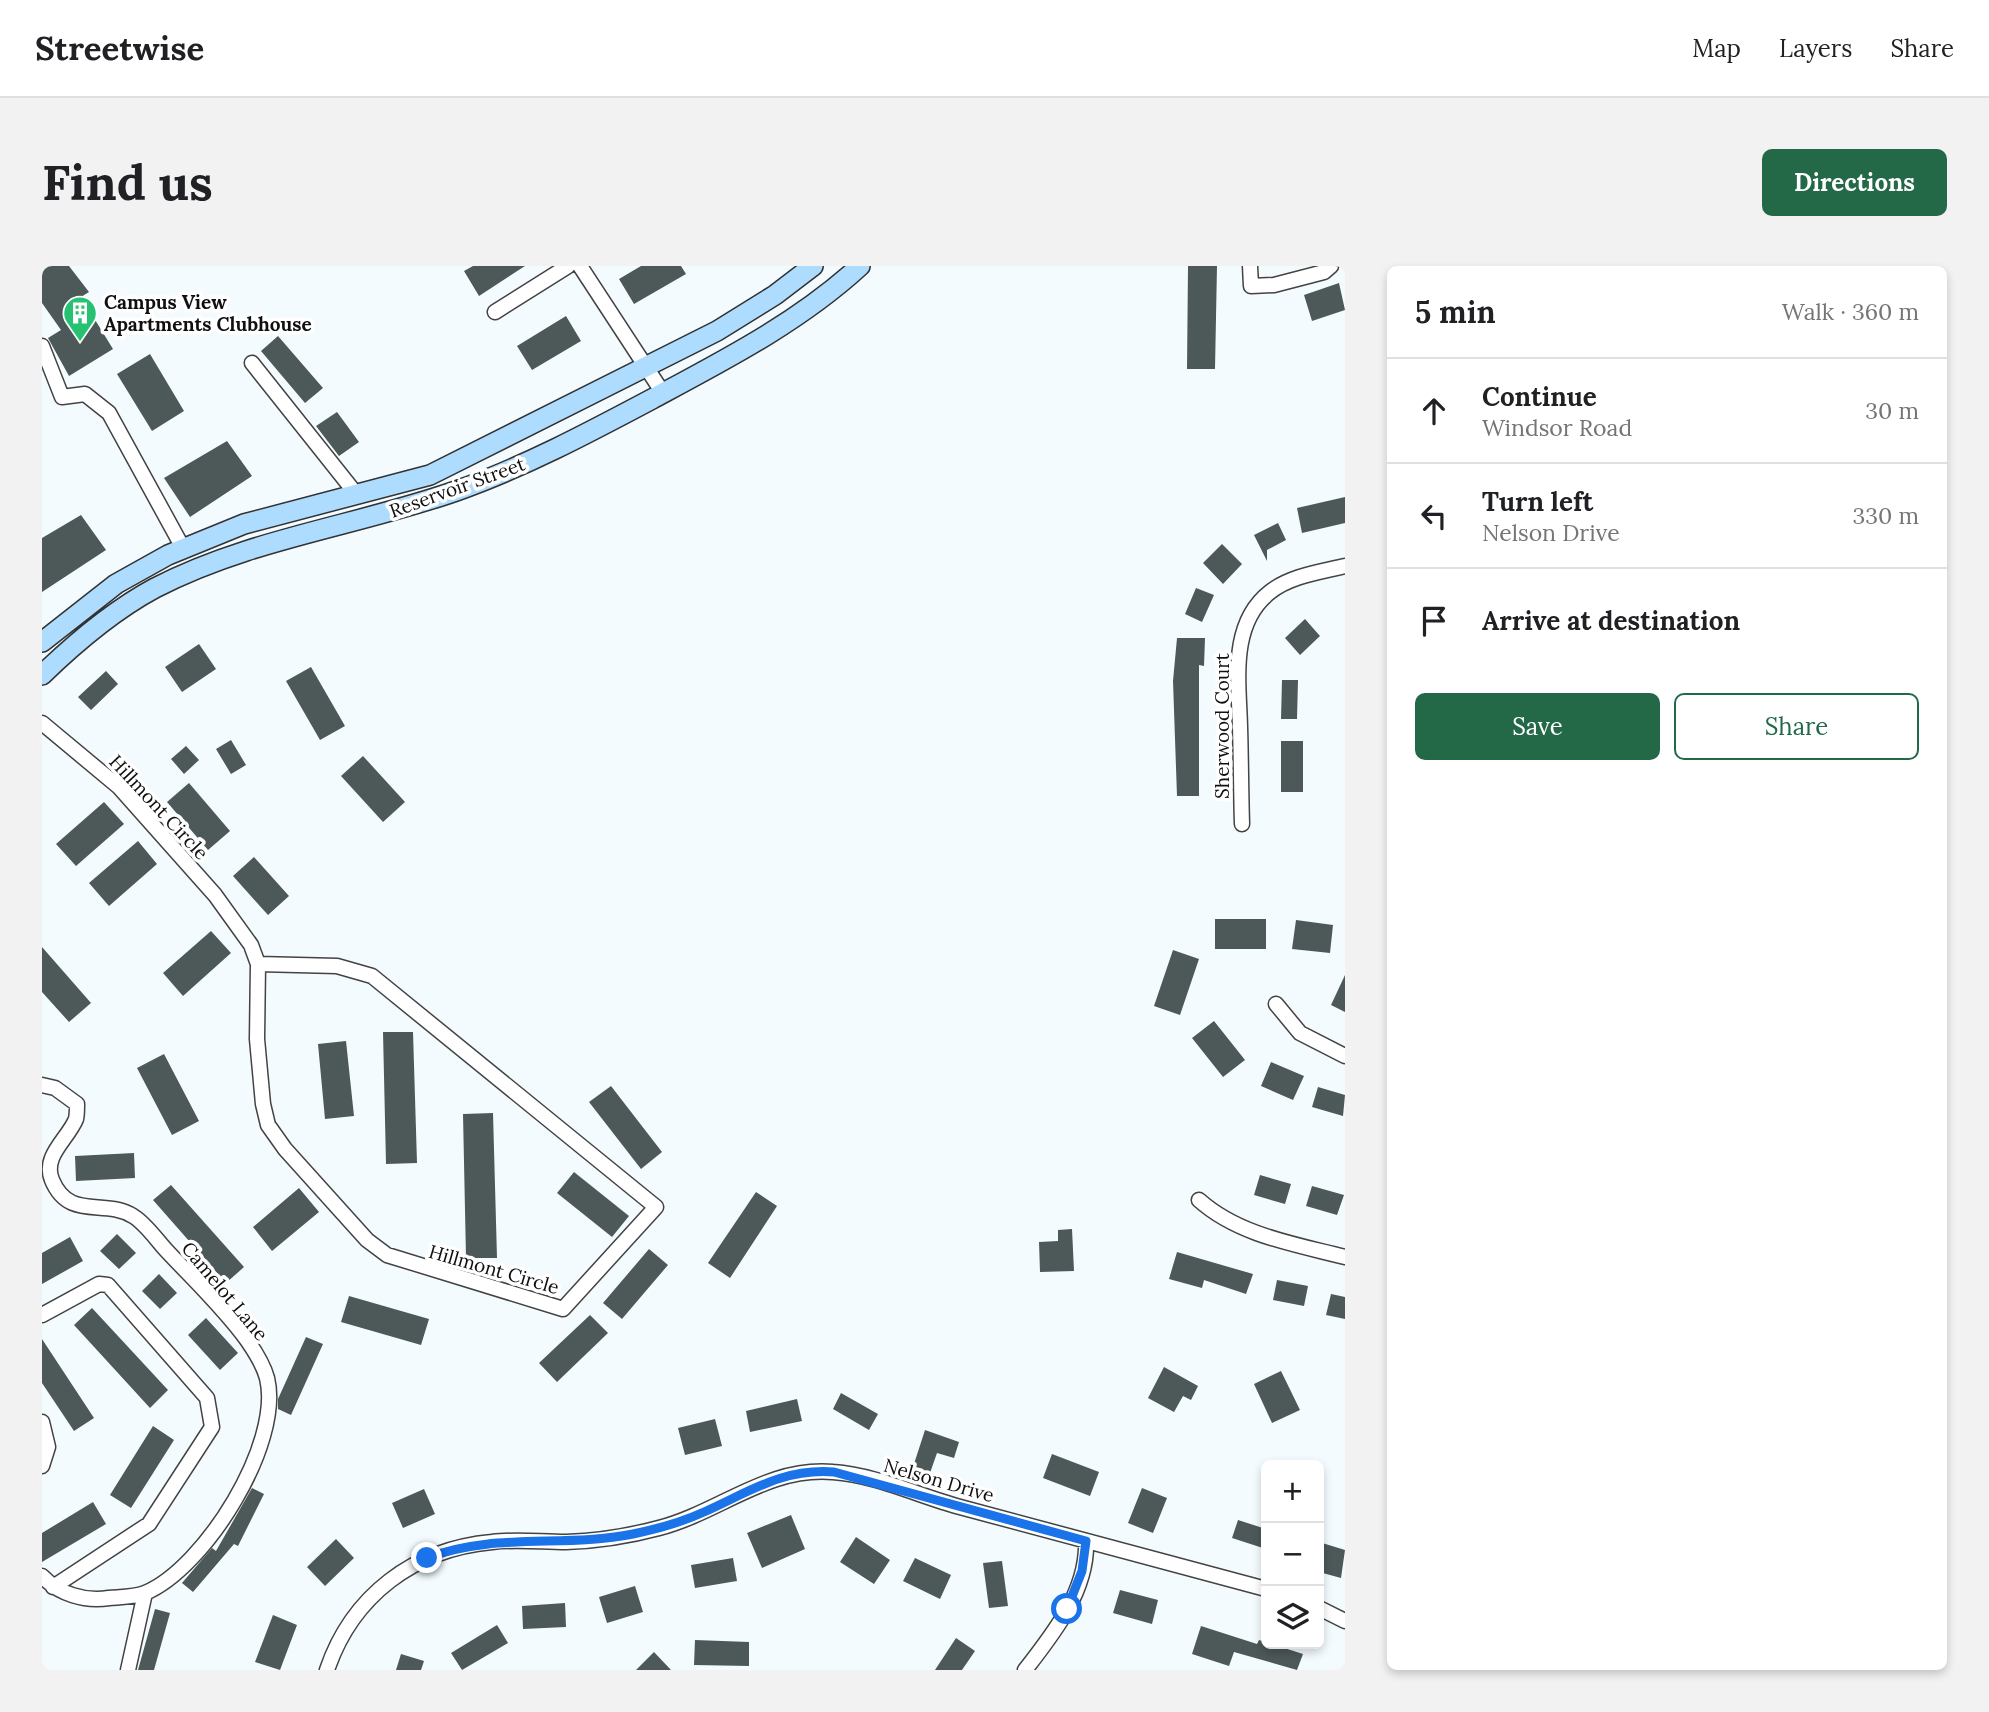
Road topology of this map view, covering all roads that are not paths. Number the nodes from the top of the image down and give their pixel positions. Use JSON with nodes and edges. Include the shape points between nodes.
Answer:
{"nodes":[{"id":1,"x":568,"y":266,"type":"edge"},
{"id":2,"x":580,"y":266,"type":"edge"},
{"id":3,"x":813,"y":266,"type":"edge"},
{"id":4,"x":860,"y":266,"type":"edge"},
{"id":5,"x":1250,"y":266,"type":"edge"},
{"id":6,"x":1331,"y":266,"type":"edge"},
{"id":7,"x":495,"y":312,"type":"dead end"},
{"id":8,"x":42,"y":346,"type":"edge"},
{"id":9,"x":252,"y":363,"type":"dead end"},
{"id":10,"x":645,"y":368,"type":"junction"},
{"id":11,"x":663,"y":393,"type":"junction"},
{"id":12,"x":357,"y":495,"type":"junction"},
{"id":13,"x":183,"y":548,"type":"junction"},
{"id":14,"x":1345,"y":566,"type":"edge"},
{"id":15,"x":42,"y":642,"type":"edge"},
{"id":16,"x":42,"y":675,"type":"edge"},
{"id":17,"x":42,"y":723,"type":"edge"},
{"id":18,"x":1242,"y":824,"type":"dead end"},
{"id":19,"x":258,"y":964,"type":"junction"},
{"id":20,"x":1276,"y":1004,"type":"dead end"},
{"id":21,"x":1345,"y":1056,"type":"edge"},
{"id":22,"x":42,"y":1085,"type":"edge"},
{"id":23,"x":1199,"y":1200,"type":"dead end"},
{"id":24,"x":1345,"y":1257,"type":"edge"},
{"id":25,"x":42,"y":1315,"type":"edge"},
{"id":26,"x":42,"y":1422,"type":"edge"},
{"id":27,"x":42,"y":1466,"type":"edge"},
{"id":28,"x":1086,"y":1541,"type":"junction"},
{"id":29,"x":42,"y":1576,"type":"edge"},
{"id":30,"x":53,"y":1587,"type":"junction"},
{"id":31,"x":1261,"y":1588,"type":"edge"},
{"id":32,"x":145,"y":1593,"type":"junction"},
{"id":33,"x":1324,"y":1610,"type":"edge"},
{"id":34,"x":1345,"y":1620,"type":"edge"},
{"id":35,"x":128,"y":1670,"type":"edge"},
{"id":36,"x":327,"y":1670,"type":"edge"},
{"id":37,"x":1025,"y":1670,"type":"edge"}],
"edges":[{"from":1,"to":7,"type":"street"},
{"from":2,"to":10,"type":"street"},
{"from":3,"to":10,"type":"main road","name":"Reservoir Street","via":[[745,314]]},
{"from":4,"to":11,"type":"main road","name":"Reservoir Street","via":[[814,305]]},
{"from":5,"to":6,"type":"street","via":[[1251,286],[1303,279]]},
{"from":8,"to":13,"type":"street","via":[[62,397],[85,394],[108,413]]},
{"from":9,"to":12,"type":"street"},
{"from":10,"to":11,"type":"street"},
{"from":10,"to":12,"type":"main road","name":"Reservoir Street","via":[[430,475]]},
{"from":11,"to":16,"type":"main road","name":"Reservoir Street","via":[[588,433],[457,491],[298,535],[179,576],[120,610]]},
{"from":12,"to":13,"type":"main road","name":"Reservoir Street","via":[[244,524]]},
{"from":13,"to":15,"type":"main road","name":"Reservoir Street","via":[[116,584]]},
{"from":14,"to":18,"type":"street","name":"Sherwood Court","via":[[1284,583],[1259,602],[1248,618],[1238,671]]},
{"from":17,"to":19,"type":"street","name":"Hillmont Circle","via":[[119,787],[236,920]]},
{"from":19,"to":19,"type":"street","name":"Hillmont Circle","via":[[257,1039],[268,1125],[367,1240],[387,1255],[563,1309],[656,1207],[372,976],[337,966]]},
{"from":20,"to":21,"type":"street","via":[[1300,1033]]},
{"from":22,"to":32,"type":"street","name":"Camelot Lane","via":[[77,1104],[76,1119],[52,1153],[50,1178],[63,1197],[81,1208],[117,1208],[135,1217],[248,1341],[267,1378],[268,1419],[254,1462],[226,1512],[185,1564]]},
{"from":23,"to":24,"type":"street","via":[[1237,1227]]},
{"from":25,"to":30,"type":"street","via":[[99,1284],[108,1285],[207,1398],[212,1427],[149,1524]]},
{"from":26,"to":27,"type":"street","via":[[48,1447]]},
{"from":28,"to":31,"type":"street","name":"Nelson Drive"},
{"from":28,"to":36,"type":"street","name":"Nelson Drive","via":[[863,1477],[797,1472],[764,1482],[684,1520],[633,1534],[579,1541],[491,1542],[427,1558],[392,1578],[365,1602],[342,1634]]},
{"from":28,"to":37,"type":"street","via":[[1082,1571],[1067,1609]]},
{"from":29,"to":30,"type":"street","name":"Camelot Lane"},
{"from":30,"to":32,"type":"street","name":"Camelot Lane","via":[[92,1601]]},
{"from":32,"to":35,"type":"street"},
{"from":33,"to":34,"type":"street"}]}
